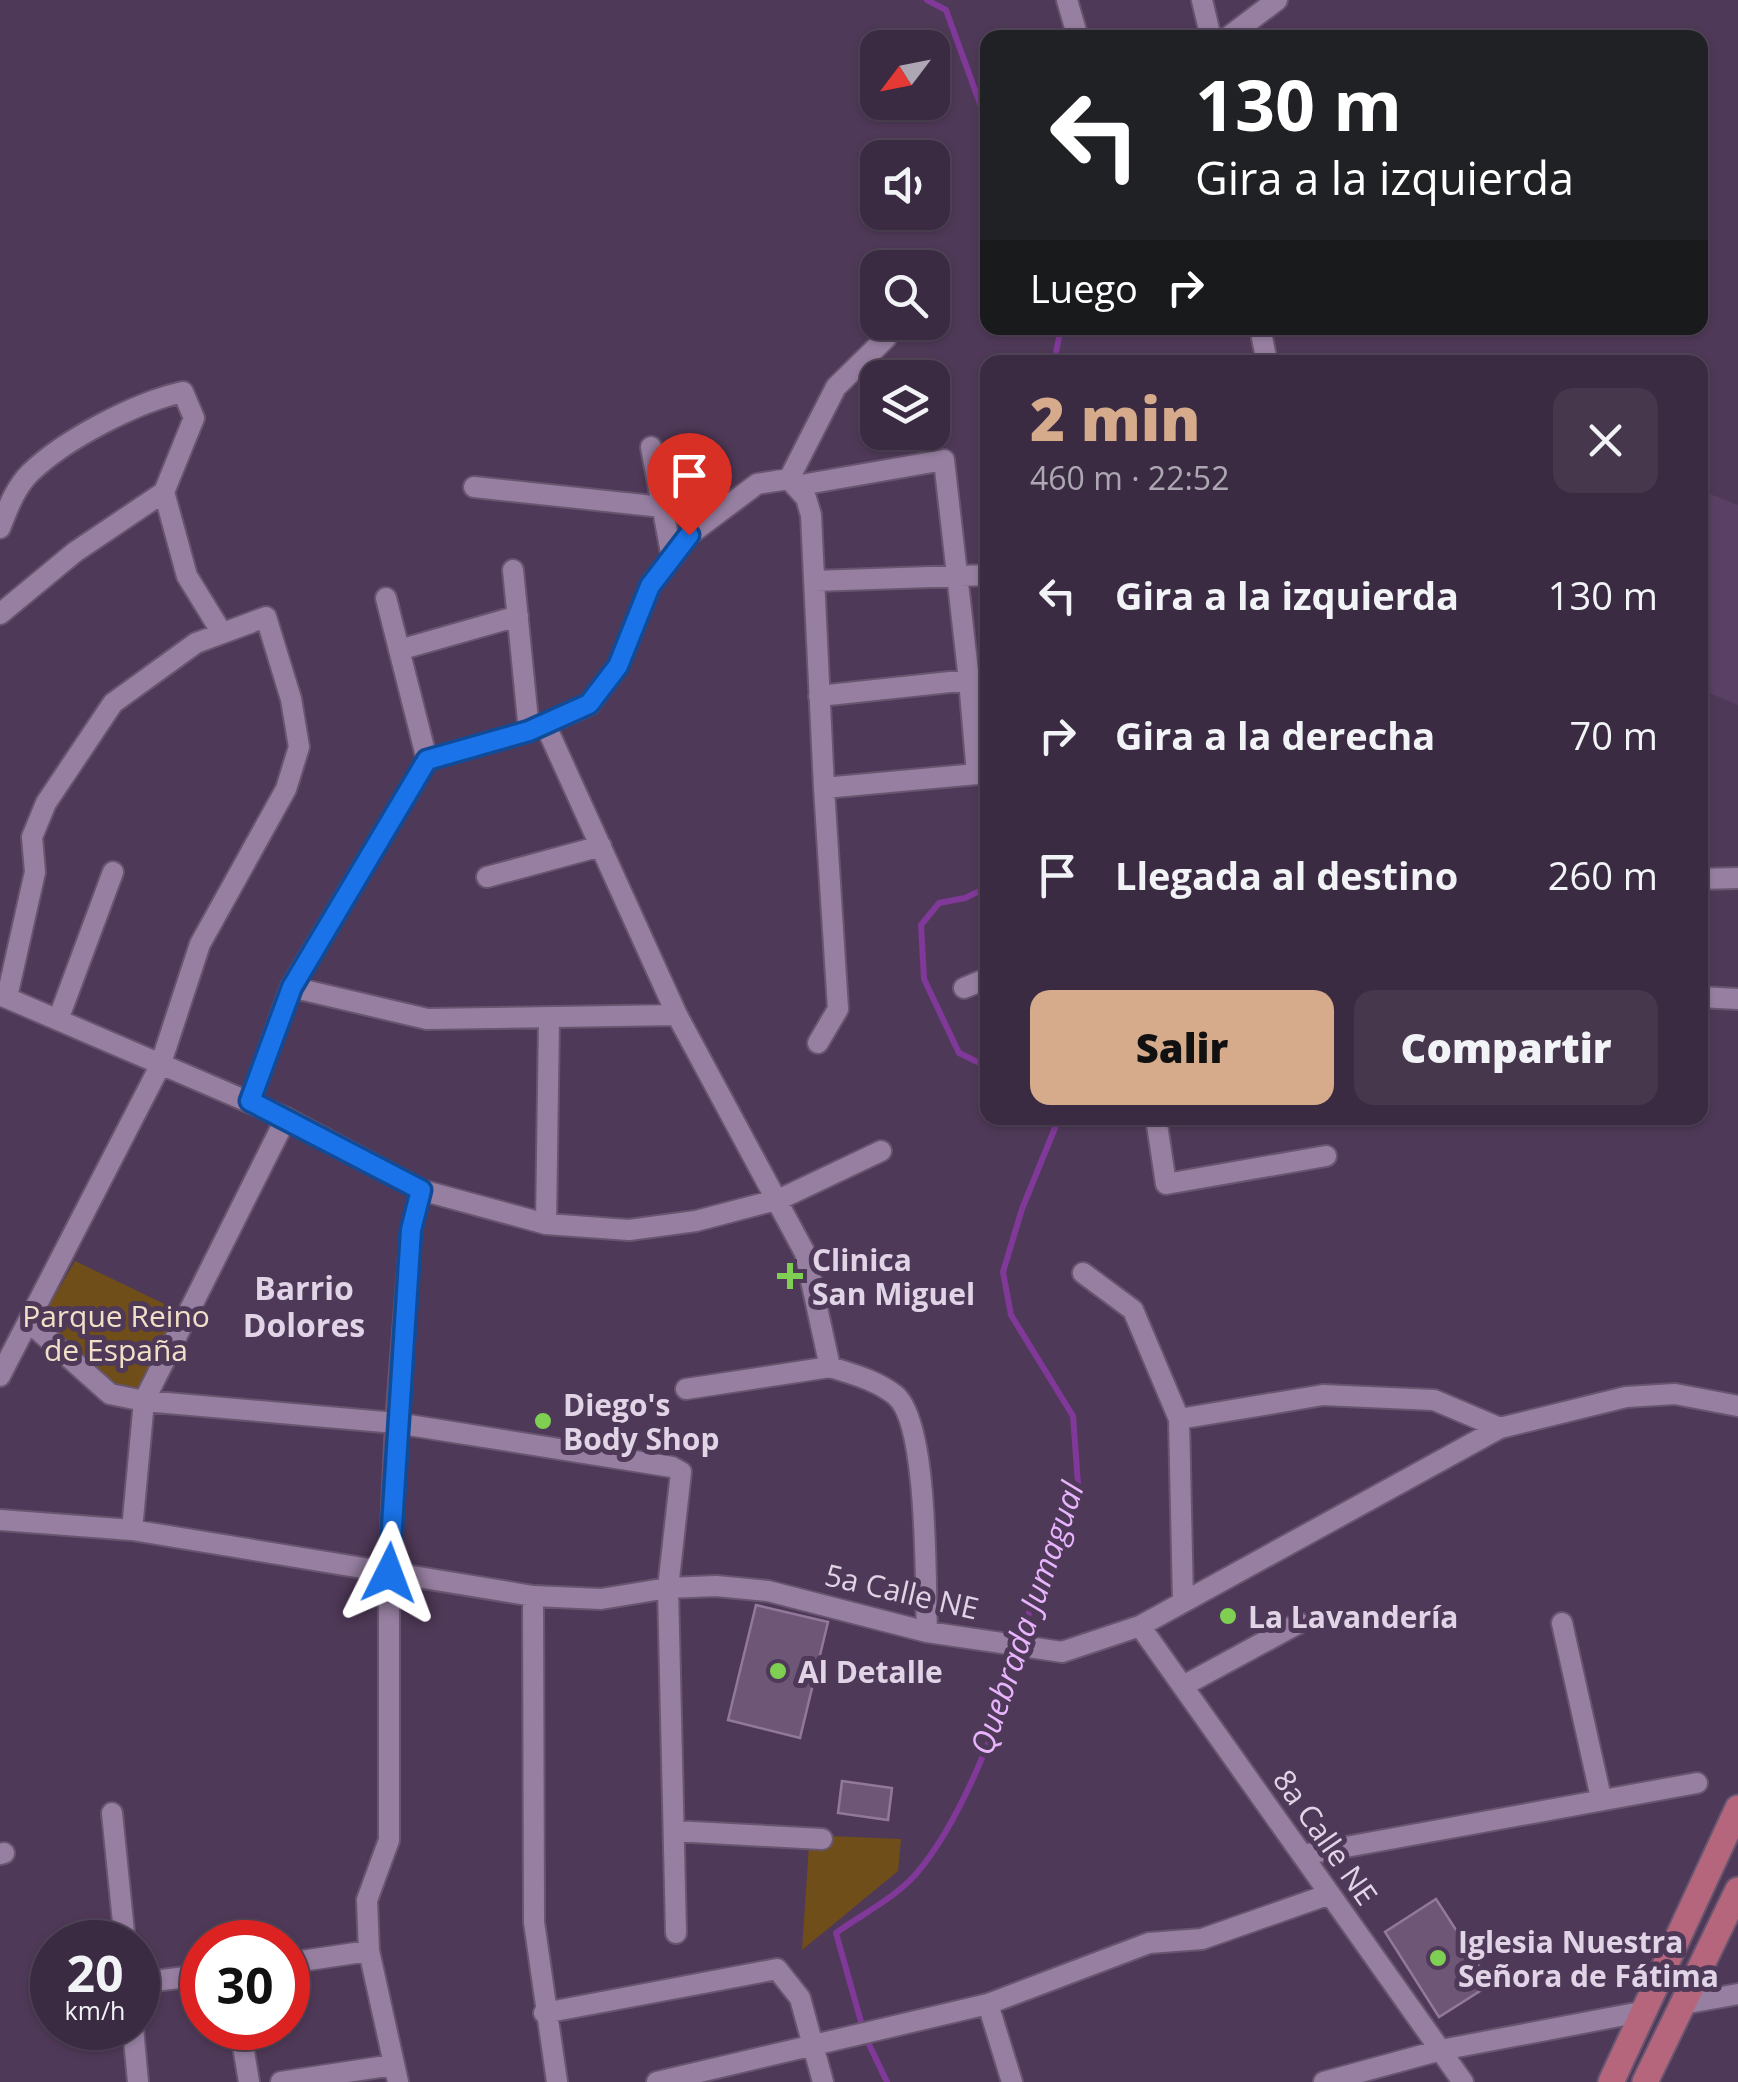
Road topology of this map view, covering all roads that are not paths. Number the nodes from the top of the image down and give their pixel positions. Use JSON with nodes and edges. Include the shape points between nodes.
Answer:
{"nodes":[{"id":1,"x":1068,"y":0,"type":"edge"},
{"id":2,"x":1202,"y":0,"type":"edge"},
{"id":3,"x":1276,"y":0,"type":"edge"},
{"id":4,"x":1076,"y":30,"type":"edge"},
{"id":5,"x":1209,"y":30,"type":"edge"},
{"id":6,"x":1237,"y":30,"type":"edge"},
{"id":7,"x":884,"y":340,"type":"edge"},
{"id":8,"x":651,"y":447,"type":"dead end"},
{"id":9,"x":792,"y":482,"type":"junction"},
{"id":10,"x":474,"y":487,"type":"dead end"},
{"id":11,"x":164,"y":492,"type":"junction"},
{"id":12,"x":662,"y":507,"type":"junction"},
{"id":13,"x":0,"y":528,"type":"edge"},
{"id":14,"x":672,"y":558,"type":"junction"},
{"id":15,"x":513,"y":570,"type":"dead end"},
{"id":16,"x":980,"y":576,"type":"edge"},
{"id":17,"x":960,"y":578,"type":"junction"},
{"id":18,"x":814,"y":581,"type":"junction"},
{"id":19,"x":386,"y":598,"type":"dead end"},
{"id":20,"x":0,"y":614,"type":"edge"},
{"id":21,"x":518,"y":616,"type":"junction"},
{"id":22,"x":222,"y":634,"type":"junction"},
{"id":23,"x":399,"y":650,"type":"junction"},
{"id":24,"x":978,"y":679,"type":"edge"},
{"id":25,"x":820,"y":696,"type":"junction"},
{"id":26,"x":980,"y":726,"type":"edge"},
{"id":27,"x":537,"y":728,"type":"junction"},
{"id":28,"x":427,"y":760,"type":"junction"},
{"id":29,"x":980,"y":774,"type":"edge"},
{"id":30,"x":824,"y":788,"type":"junction"},
{"id":31,"x":601,"y":846,"type":"junction"},
{"id":32,"x":112,"y":872,"type":"dead end"},
{"id":33,"x":487,"y":877,"type":"dead end"},
{"id":34,"x":1708,"y":878,"type":"edge"},
{"id":35,"x":1738,"y":878,"type":"edge"},
{"id":36,"x":980,"y":981,"type":"edge"},
{"id":37,"x":292,"y":987,"type":"junction"},
{"id":38,"x":964,"y":988,"type":"dead end"},
{"id":39,"x":3,"y":996,"type":"edge"},
{"id":40,"x":1708,"y":998,"type":"edge"},
{"id":41,"x":1738,"y":1000,"type":"edge"},
{"id":42,"x":678,"y":1015,"type":"junction"},
{"id":43,"x":549,"y":1019,"type":"junction"},
{"id":44,"x":58,"y":1020,"type":"junction"},
{"id":45,"x":818,"y":1043,"type":"dead end"},
{"id":46,"x":160,"y":1066,"type":"junction"},
{"id":47,"x":250,"y":1101,"type":"junction"},
{"id":48,"x":286,"y":1118,"type":"junction"},
{"id":49,"x":1157,"y":1125,"type":"edge"},
{"id":50,"x":881,"y":1151,"type":"dead end"},
{"id":51,"x":1326,"y":1156,"type":"dead end"},
{"id":52,"x":421,"y":1190,"type":"junction"},
{"id":53,"x":780,"y":1200,"type":"junction"},
{"id":54,"x":546,"y":1224,"type":"junction"},
{"id":55,"x":1083,"y":1273,"type":"dead end"},
{"id":56,"x":29,"y":1322,"type":"junction"},
{"id":57,"x":830,"y":1368,"type":"junction"},
{"id":58,"x":0,"y":1376,"type":"edge"},
{"id":59,"x":686,"y":1390,"type":"dead end"},
{"id":60,"x":144,"y":1401,"type":"junction"},
{"id":61,"x":1738,"y":1406,"type":"edge"},
{"id":62,"x":1179,"y":1420,"type":"junction"},
{"id":63,"x":396,"y":1423,"type":"junction"},
{"id":64,"x":1500,"y":1428,"type":"junction"},
{"id":65,"x":0,"y":1520,"type":"edge"},
{"id":66,"x":132,"y":1530,"type":"junction"},
{"id":67,"x":389,"y":1573,"type":"junction"},
{"id":68,"x":668,"y":1588,"type":"junction"},
{"id":69,"x":533,"y":1596,"type":"junction"},
{"id":70,"x":1183,"y":1601,"type":"junction"},
{"id":71,"x":1562,"y":1622,"type":"dead end"},
{"id":72,"x":1300,"y":1624,"type":"dead end"},
{"id":73,"x":1140,"y":1626,"type":"junction"},
{"id":74,"x":927,"y":1632,"type":"junction"},
{"id":75,"x":1182,"y":1686,"type":"junction"},
{"id":76,"x":1697,"y":1783,"type":"dead end"},
{"id":77,"x":1601,"y":1798,"type":"junction"},
{"id":78,"x":1738,"y":1808,"type":"edge"},
{"id":79,"x":112,"y":1813,"type":"dead end"},
{"id":80,"x":674,"y":1831,"type":"junction"},
{"id":81,"x":822,"y":1839,"type":"dead end"},
{"id":82,"x":1302,"y":1855,"type":"junction"},
{"id":83,"x":1738,"y":1890,"type":"edge"},
{"id":84,"x":1330,"y":1894,"type":"junction"},
{"id":85,"x":122,"y":1920,"type":"edge"},
{"id":86,"x":676,"y":1933,"type":"dead end"},
{"id":87,"x":369,"y":1951,"type":"junction"},
{"id":88,"x":310,"y":1960,"type":"edge"},
{"id":89,"x":1738,"y":1994,"type":"edge"},
{"id":90,"x":988,"y":2004,"type":"junction"},
{"id":91,"x":1683,"y":2004,"type":"junction"},
{"id":92,"x":1646,"y":2011,"type":"junction"},
{"id":93,"x":544,"y":2014,"type":"junction"},
{"id":94,"x":816,"y":2047,"type":"junction"},
{"id":95,"x":135,"y":2050,"type":"edge"},
{"id":96,"x":244,"y":2050,"type":"edge"},
{"id":97,"x":1441,"y":2050,"type":"junction"},
{"id":98,"x":396,"y":2074,"type":"edge"},
{"id":99,"x":1651,"y":2078,"type":"edge"},
{"id":100,"x":138,"y":2082,"type":"edge"},
{"id":101,"x":249,"y":2082,"type":"edge"},
{"id":102,"x":282,"y":2082,"type":"edge"},
{"id":103,"x":556,"y":2082,"type":"edge"},
{"id":104,"x":657,"y":2082,"type":"edge"},
{"id":105,"x":823,"y":2082,"type":"edge"},
{"id":106,"x":1012,"y":2082,"type":"edge"},
{"id":107,"x":1324,"y":2082,"type":"edge"},
{"id":108,"x":1463,"y":2082,"type":"edge"},
{"id":109,"x":1611,"y":2082,"type":"edge"}],
"edges":[{"from":1,"to":4,"type":"street"},
{"from":2,"to":5,"type":"street"},
{"from":3,"to":6,"type":"street"},
{"from":7,"to":9,"type":"street","via":[[836,387]]},
{"from":8,"to":12,"type":"street"},
{"from":9,"to":14,"type":"street","via":[[757,484],[689,535]]},
{"from":9,"to":17,"type":"street","via":[[944,460]]},
{"from":9,"to":18,"type":"street","via":[[811,514]]},
{"from":10,"to":12,"type":"street"},
{"from":11,"to":13,"type":"street","via":[[194,418],[183,392],[76,438],[31,472]]},
{"from":11,"to":20,"type":"street"},
{"from":11,"to":22,"type":"street","via":[[187,576]]},
{"from":12,"to":14,"type":"street"},
{"from":14,"to":27,"type":"street","via":[[650,586],[618,666],[589,704]]},
{"from":15,"to":21,"type":"street"},
{"from":16,"to":17,"type":"street"},
{"from":17,"to":18,"type":"street"},
{"from":17,"to":24,"type":"street"},
{"from":18,"to":25,"type":"street"},
{"from":19,"to":23,"type":"street"},
{"from":21,"to":23,"type":"street"},
{"from":21,"to":27,"type":"street"},
{"from":22,"to":39,"type":"street","via":[[196,643],[113,703],[46,803],[32,837],[34,872]]},
{"from":22,"to":46,"type":"street","via":[[266,617],[299,747],[286,789],[200,944]]},
{"from":23,"to":28,"type":"street"},
{"from":24,"to":25,"type":"street"},
{"from":24,"to":26,"type":"street"},
{"from":25,"to":30,"type":"street"},
{"from":27,"to":28,"type":"street"},
{"from":27,"to":31,"type":"street"},
{"from":28,"to":37,"type":"street"},
{"from":29,"to":30,"type":"street"},
{"from":30,"to":45,"type":"street","via":[[838,1009]]},
{"from":31,"to":33,"type":"street"},
{"from":31,"to":42,"type":"street"},
{"from":32,"to":44,"type":"street"},
{"from":34,"to":35,"type":"street"},
{"from":36,"to":38,"type":"street"},
{"from":37,"to":43,"type":"street","via":[[427,1019]]},
{"from":37,"to":47,"type":"street"},
{"from":39,"to":44,"type":"street"},
{"from":40,"to":41,"type":"street"},
{"from":42,"to":43,"type":"street"},
{"from":42,"to":53,"type":"street"},
{"from":43,"to":54,"type":"street"},
{"from":44,"to":46,"type":"street"},
{"from":46,"to":47,"type":"street"},
{"from":46,"to":56,"type":"street"},
{"from":47,"to":48,"type":"street"},
{"from":48,"to":52,"type":"street"},
{"from":48,"to":60,"type":"street"},
{"from":49,"to":51,"type":"street","via":[[1166,1184]]},
{"from":50,"to":53,"type":"street"},
{"from":52,"to":54,"type":"street"},
{"from":52,"to":63,"type":"street","via":[[411,1230]]},
{"from":53,"to":54,"type":"street","via":[[628,1230]]},
{"from":53,"to":57,"type":"street","via":[[804,1252]]},
{"from":55,"to":62,"type":"street","via":[[1133,1310]]},
{"from":56,"to":58,"type":"street"},
{"from":56,"to":60,"type":"street","via":[[110,1394]]},
{"from":57,"to":59,"type":"street"},
{"from":57,"to":74,"type":"street","via":[[897,1396],[910,1417],[918,1447]]},
{"from":60,"to":63,"type":"street"},
{"from":60,"to":66,"type":"street"},
{"from":61,"to":64,"type":"street","name":"5a Calle NE","via":[[1675,1394],[1626,1396]]},
{"from":62,"to":64,"type":"street","via":[[1323,1395],[1434,1400]]},
{"from":62,"to":70,"type":"street"},
{"from":63,"to":67,"type":"street"},
{"from":63,"to":68,"type":"street","via":[[681,1472]]},
{"from":64,"to":70,"type":"street","name":"5a Calle NE"},
{"from":65,"to":66,"type":"street","name":"5a Calle NE"},
{"from":66,"to":67,"type":"street","name":"5a Calle NE"},
{"from":67,"to":69,"type":"street","name":"5a Calle NE"},
{"from":67,"to":87,"type":"street","via":[[389,1840],[368,1900]]},
{"from":68,"to":69,"type":"street","name":"5a Calle NE","via":[[602,1599]]},
{"from":68,"to":74,"type":"street","name":"5a Calle NE","via":[[768,1590]]},
{"from":68,"to":80,"type":"street"},
{"from":69,"to":93,"type":"street","via":[[531,1838]]},
{"from":70,"to":73,"type":"street","name":"5a Calle NE"},
{"from":71,"to":77,"type":"street"},
{"from":72,"to":75,"type":"street"},
{"from":73,"to":74,"type":"street","name":"5a Calle NE","via":[[1062,1652]]},
{"from":73,"to":75,"type":"street","name":"8a Calle NE"},
{"from":75,"to":82,"type":"street","name":"8a Calle NE"},
{"from":76,"to":77,"type":"street"},
{"from":77,"to":82,"type":"street"},
{"from":78,"to":92,"type":"main road"},
{"from":79,"to":85,"type":"street"},
{"from":80,"to":81,"type":"street"},
{"from":80,"to":86,"type":"street"},
{"from":82,"to":84,"type":"street","name":"8a Calle NE"},
{"from":83,"to":91,"type":"main road"},
{"from":84,"to":90,"type":"street","via":[[1202,1939],[1149,1943]]},
{"from":84,"to":97,"type":"street","name":"8a Calle NE"},
{"from":87,"to":88,"type":"street"},
{"from":87,"to":98,"type":"street"},
{"from":89,"to":91,"type":"street"},
{"from":90,"to":94,"type":"street"},
{"from":90,"to":106,"type":"street"},
{"from":91,"to":99,"type":"main road"},
{"from":92,"to":97,"type":"street"},
{"from":92,"to":109,"type":"main road"},
{"from":93,"to":94,"type":"street","via":[[777,1968],[800,1998]]},
{"from":93,"to":103,"type":"street"},
{"from":94,"to":104,"type":"street"},
{"from":94,"to":105,"type":"street"},
{"from":95,"to":100,"type":"street"},
{"from":96,"to":101,"type":"street"},
{"from":97,"to":107,"type":"street"},
{"from":97,"to":108,"type":"street","name":"8a Calle NE"},
{"from":98,"to":102,"type":"street"}]}
